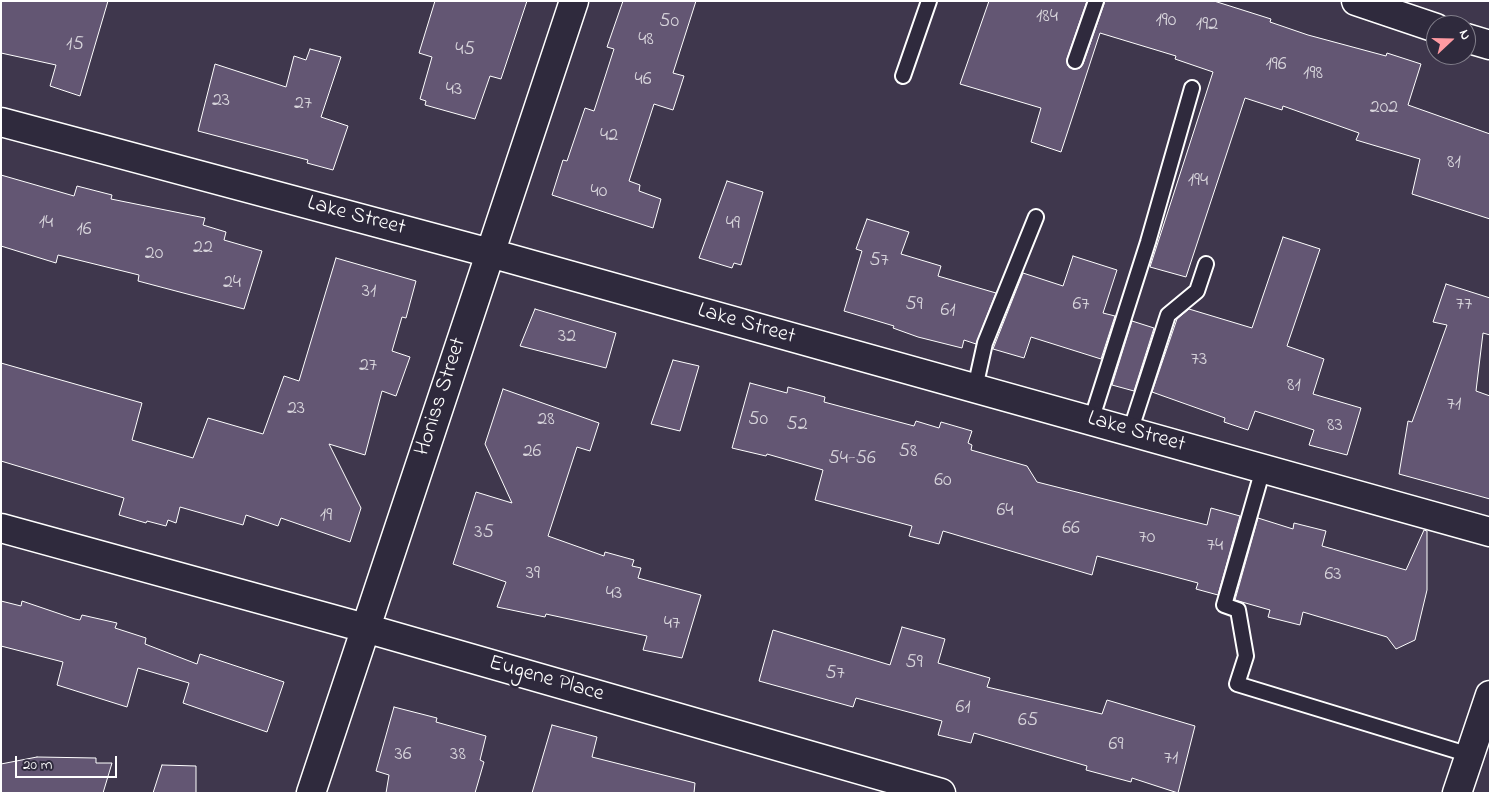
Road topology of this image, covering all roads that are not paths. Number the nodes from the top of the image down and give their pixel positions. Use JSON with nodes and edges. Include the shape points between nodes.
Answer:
{"nodes":[{"id":1,"x":574,"y":1,"type":"edge"},
{"id":2,"x":929,"y":1,"type":"edge"},
{"id":3,"x":1096,"y":1,"type":"edge"},
{"id":4,"x":1356,"y":1,"type":"edge"},
{"id":5,"x":1426,"y":25,"type":"edge"},
{"id":6,"x":1476,"y":41,"type":"edge"},
{"id":7,"x":1490,"y":45,"type":"edge"},
{"id":8,"x":1075,"y":61,"type":"dead end"},
{"id":9,"x":903,"y":76,"type":"dead end"},
{"id":10,"x":1192,"y":88,"type":"dead end"},
{"id":11,"x":1,"y":122,"type":"edge"},
{"id":12,"x":1036,"y":217,"type":"dead end"},
{"id":13,"x":490,"y":253,"type":"junction"},
{"id":14,"x":1206,"y":264,"type":"dead end"},
{"id":15,"x":975,"y":388,"type":"junction"},
{"id":16,"x":1091,"y":421,"type":"junction"},
{"id":17,"x":1130,"y":432,"type":"junction"},
{"id":18,"x":1263,"y":469,"type":"junction"},
{"id":19,"x":1,"y":528,"type":"edge"},
{"id":20,"x":1490,"y":532,"type":"edge"},
{"id":21,"x":365,"y":628,"type":"junction"},
{"id":22,"x":1489,"y":701,"type":"edge"},
{"id":23,"x":1470,"y":755,"type":"junction"},
{"id":24,"x":311,"y":793,"type":"edge"},
{"id":25,"x":941,"y":793,"type":"edge"},
{"id":26,"x":1457,"y":793,"type":"edge"}],
"edges":[{"from":1,"to":13,"type":"street","name":"Honiss Street"},
{"from":2,"to":9,"type":"lane"},
{"from":3,"to":8,"type":"lane"},
{"from":4,"to":5,"type":"street"},
{"from":6,"to":7,"type":"street"},
{"from":10,"to":16,"type":"lane","via":[[1148,242]]},
{"from":11,"to":13,"type":"street","name":"Lake Street"},
{"from":12,"to":15,"type":"lane","via":[[986,343]]},
{"from":13,"to":15,"type":"street","name":"Lake Street"},
{"from":13,"to":21,"type":"street","name":"Honiss Street"},
{"from":14,"to":17,"type":"lane","via":[[1197,291],[1168,316]]},
{"from":15,"to":16,"type":"street","name":"Lake Street"},
{"from":16,"to":17,"type":"street","name":"Lake Street"},
{"from":17,"to":18,"type":"street","name":"Lake Street"},
{"from":18,"to":20,"type":"street","name":"Lake Street"},
{"from":18,"to":23,"type":"lane","via":[[1224,605],[1238,610],[1246,656],[1238,684]]},
{"from":19,"to":21,"type":"street","name":"Eugene Place"},
{"from":21,"to":24,"type":"street","name":"Honiss Street"},
{"from":21,"to":25,"type":"street","name":"Eugene Place"},
{"from":22,"to":23,"type":"street"},
{"from":23,"to":26,"type":"street"}]}
